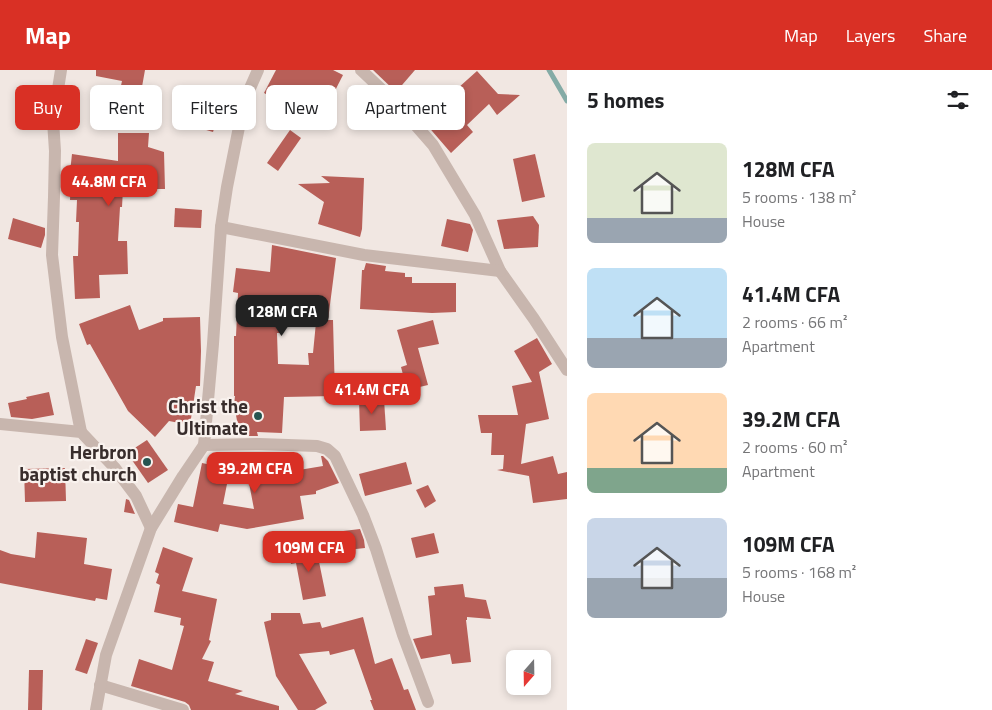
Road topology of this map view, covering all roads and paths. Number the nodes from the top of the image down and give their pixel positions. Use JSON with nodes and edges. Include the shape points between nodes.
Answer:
{"nodes":[{"id":1,"x":61,"y":70,"type":"edge"},
{"id":2,"x":258,"y":70,"type":"edge"},
{"id":3,"x":361,"y":70,"type":"edge"},
{"id":4,"x":221,"y":227,"type":"junction"},
{"id":5,"x":500,"y":271,"type":"junction"},
{"id":6,"x":567,"y":370,"type":"edge"},
{"id":7,"x":0,"y":424,"type":"edge"},
{"id":8,"x":81,"y":432,"type":"junction"},
{"id":9,"x":204,"y":445,"type":"junction"},
{"id":10,"x":151,"y":528,"type":"junction"},
{"id":11,"x":100,"y":685,"type":"junction"},
{"id":12,"x":428,"y":702,"type":"dead end"},
{"id":13,"x":96,"y":710,"type":"edge"},
{"id":14,"x":183,"y":710,"type":"edge"}],
"edges":[{"from":1,"to":8,"type":"street","via":[[53,121],[52,255],[62,337]]},
{"from":2,"to":4,"type":"street","via":[[244,102]]},
{"from":3,"to":5,"type":"street","via":[[433,145],[475,214]]},
{"from":4,"to":5,"type":"street","via":[[364,256]]},
{"from":4,"to":9,"type":"street"},
{"from":5,"to":6,"type":"street"},
{"from":7,"to":8,"type":"street"},
{"from":8,"to":10,"type":"street","via":[[136,496]]},
{"from":9,"to":10,"type":"street"},
{"from":9,"to":12,"type":"street","via":[[317,446],[335,456],[376,548]]},
{"from":10,"to":11,"type":"street","via":[[106,655]]},
{"from":11,"to":13,"type":"street"},
{"from":11,"to":14,"type":"street"}]}
